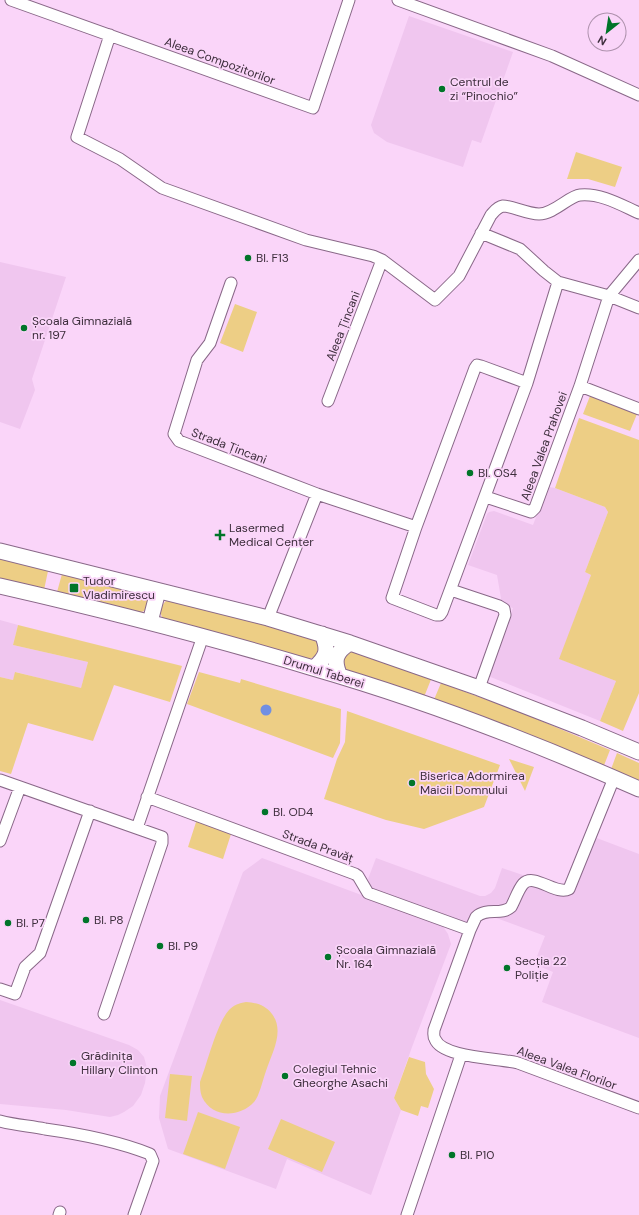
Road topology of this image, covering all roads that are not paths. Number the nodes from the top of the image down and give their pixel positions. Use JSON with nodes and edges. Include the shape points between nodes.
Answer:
{"nodes":[{"id":1,"x":11,"y":0,"type":"edge"},
{"id":2,"x":349,"y":0,"type":"edge"},
{"id":3,"x":399,"y":0,"type":"edge"},
{"id":4,"x":110,"y":35,"type":"junction"},
{"id":5,"x":639,"y":95,"type":"edge"},
{"id":6,"x":639,"y":213,"type":"edge"},
{"id":7,"x":481,"y":233,"type":"junction"},
{"id":8,"x":382,"y":260,"type":"junction"},
{"id":9,"x":639,"y":260,"type":"edge"},
{"id":10,"x":558,"y":282,"type":"junction"},
{"id":11,"x":231,"y":283,"type":"dead end"},
{"id":12,"x":608,"y":296,"type":"junction"},
{"id":13,"x":639,"y":308,"type":"edge"},
{"id":14,"x":527,"y":384,"type":"junction"},
{"id":15,"x":580,"y":386,"type":"junction"},
{"id":16,"x":328,"y":401,"type":"dead end"},
{"id":17,"x":639,"y":409,"type":"edge"},
{"id":18,"x":317,"y":494,"type":"junction"},
{"id":19,"x":486,"y":497,"type":"junction"},
{"id":20,"x":416,"y":527,"type":"junction"},
{"id":21,"x":0,"y":551,"type":"edge"},
{"id":22,"x":0,"y":586,"type":"edge"},
{"id":23,"x":451,"y":590,"type":"junction"},
{"id":24,"x":158,"y":591,"type":"junction"},
{"id":25,"x":268,"y":618,"type":"junction"},
{"id":26,"x":150,"y":622,"type":"junction"},
{"id":27,"x":322,"y":634,"type":"junction"},
{"id":28,"x":203,"y":636,"type":"junction"},
{"id":29,"x":350,"y":643,"type":"junction"},
{"id":30,"x":314,"y":668,"type":"junction"},
{"id":31,"x":340,"y":676,"type":"junction"},
{"id":32,"x":478,"y":688,"type":"junction"},
{"id":33,"x":639,"y":752,"type":"edge"},
{"id":34,"x":614,"y":778,"type":"junction"},
{"id":35,"x":0,"y":780,"type":"edge"},
{"id":36,"x":20,"y":787,"type":"junction"},
{"id":37,"x":639,"y":789,"type":"edge"},
{"id":38,"x":147,"y":797,"type":"junction"},
{"id":39,"x":90,"y":811,"type":"junction"},
{"id":40,"x":137,"y":828,"type":"junction"},
{"id":41,"x":0,"y":841,"type":"edge"},
{"id":42,"x":470,"y":930,"type":"junction"},
{"id":43,"x":0,"y":989,"type":"edge"},
{"id":44,"x":104,"y":1014,"type":"dead end"},
{"id":45,"x":461,"y":1055,"type":"junction"},
{"id":46,"x":639,"y":1108,"type":"edge"},
{"id":47,"x":0,"y":1121,"type":"edge"},
{"id":48,"x":134,"y":1215,"type":"edge"},
{"id":49,"x":407,"y":1215,"type":"edge"}],
"edges":[{"from":1,"to":4,"type":"street","name":"Aleea Compozitorilor"},
{"from":2,"to":4,"type":"street","name":"Aleea Compozitorilor","via":[[312,108]]},
{"from":3,"to":5,"type":"street","via":[[552,56]]},
{"from":4,"to":8,"type":"street","via":[[77,137],[120,159],[162,188],[306,240]]},
{"from":6,"to":7,"type":"street","via":[[597,196],[579,195],[541,214],[502,206],[491,215]]},
{"from":7,"to":8,"type":"street","via":[[459,276],[435,300]]},
{"from":7,"to":10,"type":"street","via":[[520,249]]},
{"from":8,"to":16,"type":"street","name":"Aleea Țincani"},
{"from":9,"to":12,"type":"street","name":"Aleea Valea Prahovei"},
{"from":10,"to":12,"type":"street"},
{"from":10,"to":14,"type":"street"},
{"from":11,"to":18,"type":"street","name":"Strada Țincani","via":[[210,343],[197,360],[174,434],[179,441]]},
{"from":12,"to":13,"type":"street"},
{"from":12,"to":15,"type":"street","name":"Aleea Valea Prahovei"},
{"from":14,"to":19,"type":"street"},
{"from":14,"to":20,"type":"street","via":[[477,365]]},
{"from":15,"to":17,"type":"street"},
{"from":15,"to":19,"type":"street","name":"Aleea Valea Prahovei","via":[[533,511]]},
{"from":18,"to":20,"type":"street","name":"Strada Țincani"},
{"from":18,"to":25,"type":"street"},
{"from":19,"to":23,"type":"street"},
{"from":20,"to":23,"type":"street","via":[[392,598],[440,615]]},
{"from":21,"to":24,"type":"main road"},
{"from":22,"to":26,"type":"main road","name":"Drumul Taberei"},
{"from":23,"to":32,"type":"street","via":[[504,609],[505,615]]},
{"from":24,"to":25,"type":"main road"},
{"from":24,"to":26,"type":"main road"},
{"from":25,"to":27,"type":"main road"},
{"from":26,"to":28,"type":"main road","name":"Drumul Taberei"},
{"from":27,"to":29,"type":"main road"},
{"from":27,"to":30,"type":"main road","via":[[326,653]]},
{"from":28,"to":30,"type":"main road","name":"Drumul Taberei"},
{"from":28,"to":38,"type":"street"},
{"from":29,"to":31,"type":"main road","via":[[337,656]]},
{"from":29,"to":32,"type":"main road"},
{"from":30,"to":31,"type":"main road","name":"Drumul Taberei"},
{"from":31,"to":34,"type":"main road","name":"Drumul Taberei","via":[[485,726]]},
{"from":32,"to":33,"type":"main road"},
{"from":34,"to":37,"type":"main road","name":"Drumul Taberei"},
{"from":34,"to":42,"type":"street","name":"Aleea Valea Florilor","via":[[568,889],[563,891],[532,880],[526,882],[509,909],[504,912],[489,911],[481,914],[474,920]]},
{"from":35,"to":36,"type":"street"},
{"from":36,"to":39,"type":"street"},
{"from":36,"to":41,"type":"street"},
{"from":38,"to":40,"type":"street"},
{"from":38,"to":42,"type":"street","name":"Strada Pravăț","via":[[355,874],[368,893]]},
{"from":39,"to":40,"type":"street"},
{"from":39,"to":43,"type":"street","via":[[40,953],[25,967],[15,994]]},
{"from":40,"to":44,"type":"street","via":[[160,836],[163,840]]},
{"from":42,"to":45,"type":"street","name":"Aleea Valea Florilor","via":[[434,1030],[435,1040],[439,1045]]},
{"from":45,"to":46,"type":"street","name":"Aleea Valea Florilor","via":[[512,1062]]},
{"from":45,"to":49,"type":"street"},
{"from":47,"to":48,"type":"street","via":[[103,1140],[150,1154],[153,1161]]}]}
